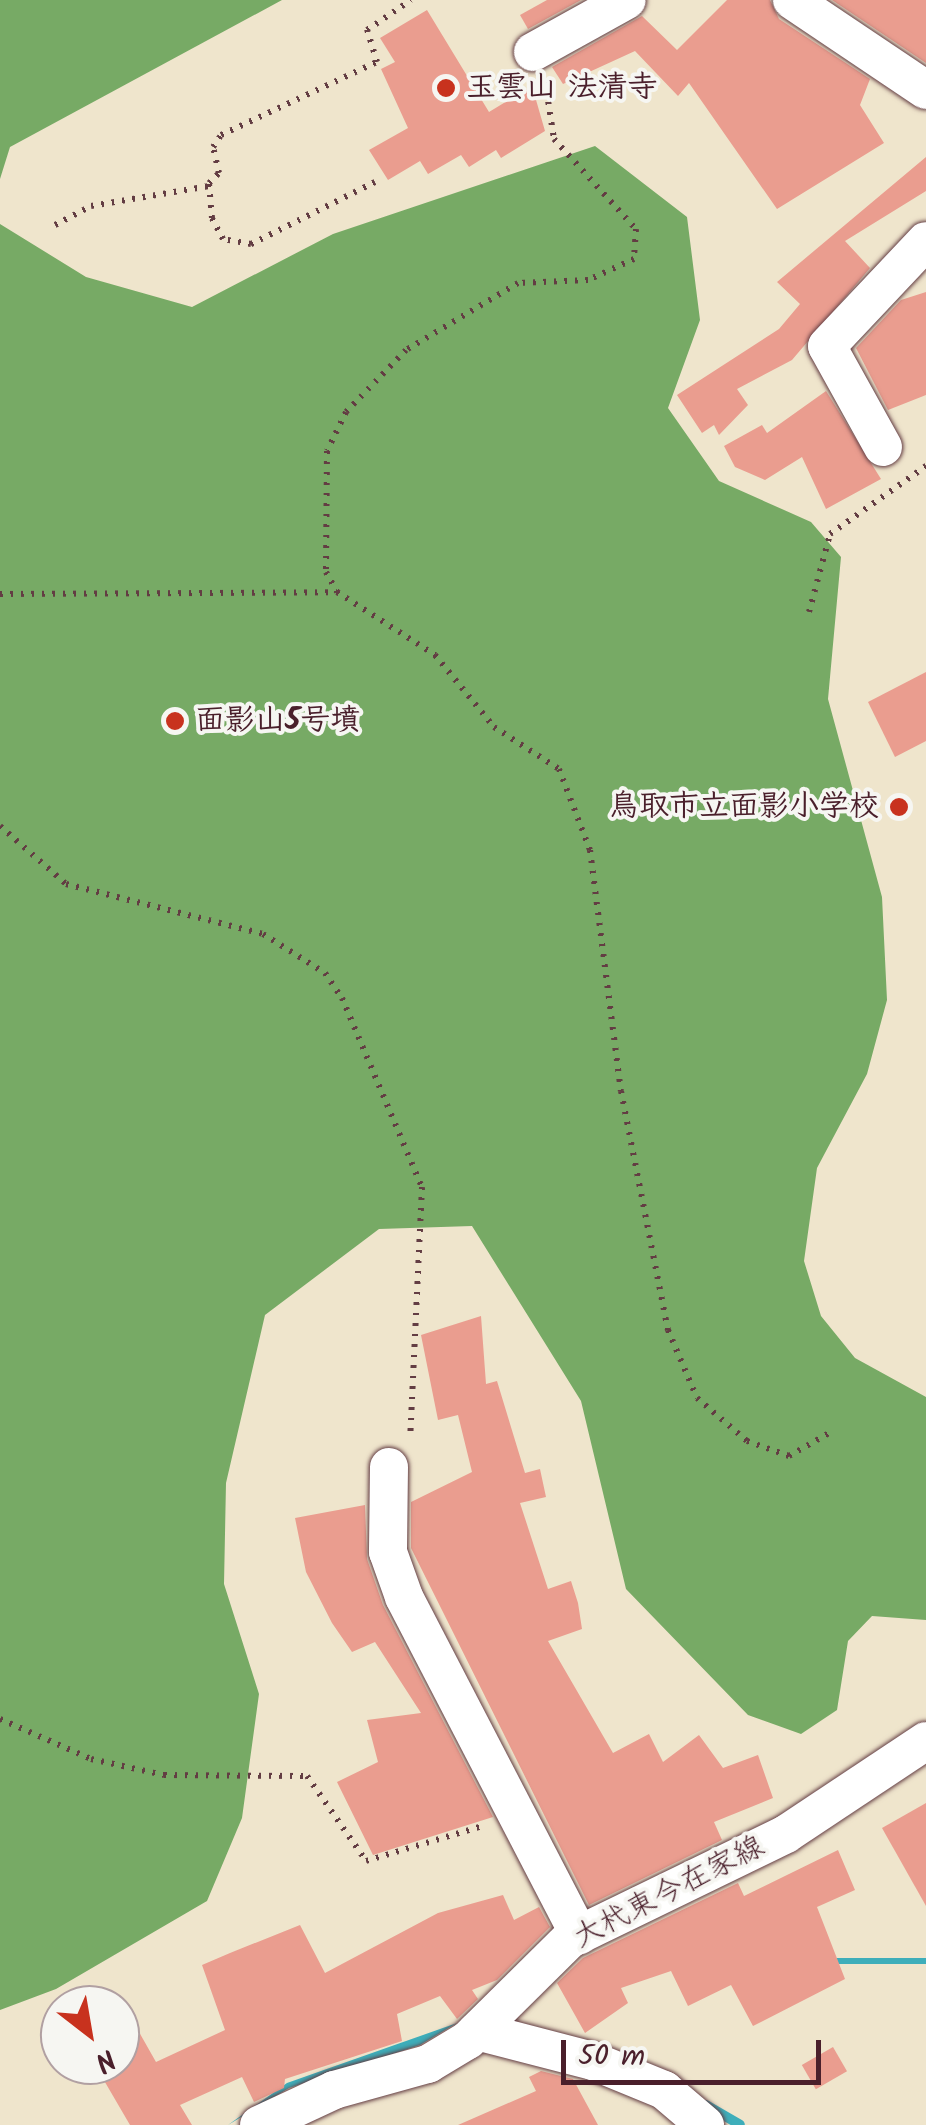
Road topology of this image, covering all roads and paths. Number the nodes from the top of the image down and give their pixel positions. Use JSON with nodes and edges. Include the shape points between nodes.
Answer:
{"nodes":[{"id":1,"x":411,"y":0,"type":"edge"},
{"id":2,"x":627,"y":0,"type":"edge"},
{"id":3,"x":792,"y":0,"type":"edge"},
{"id":4,"x":533,"y":52,"type":"joint"},
{"id":5,"x":926,"y":90,"type":"edge"},
{"id":6,"x":376,"y":182,"type":"dead end"},
{"id":7,"x":210,"y":186,"type":"junction"},
{"id":8,"x":56,"y":225,"type":"dead end"},
{"id":9,"x":926,"y":241,"type":"edge"},
{"id":10,"x":883,"y":447,"type":"dead end"},
{"id":11,"x":926,"y":466,"type":"edge"},
{"id":12,"x":337,"y":592,"type":"junction"},
{"id":13,"x":0,"y":594,"type":"edge"},
{"id":14,"x":809,"y":612,"type":"dead end"},
{"id":15,"x":0,"y":826,"type":"edge"},
{"id":16,"x":829,"y":1433,"type":"dead end"},
{"id":17,"x":388,"y":1467,"type":"joint"},
{"id":18,"x":0,"y":1719,"type":"edge"},
{"id":19,"x":926,"y":1741,"type":"edge"},
{"id":20,"x":518,"y":1815,"type":"junction"},
{"id":21,"x":579,"y":1935,"type":"junction"},
{"id":22,"x":478,"y":2031,"type":"junction"},
{"id":23,"x":260,"y":2125,"type":"edge"},
{"id":24,"x":704,"y":2125,"type":"edge"}],
"edges":[{"from":1,"to":7,"type":"path","via":[[367,30],[377,62],[221,135]]},
{"from":2,"to":4,"type":"street"},
{"from":3,"to":5,"type":"street"},
{"from":4,"to":12,"type":"path","via":[[554,139],[636,228],[634,259],[588,280],[518,283],[487,297],[406,350],[346,412],[322,476],[326,572]]},
{"from":6,"to":7,"type":"path","via":[[276,236],[235,246],[212,218]]},
{"from":7,"to":8,"type":"path","via":[[91,206]]},
{"from":9,"to":10,"type":"street","via":[[827,346]]},
{"from":11,"to":14,"type":"path","via":[[830,534]]},
{"from":12,"to":13,"type":"path"},
{"from":12,"to":16,"type":"path","via":[[410,634],[494,727],[559,769],[590,850],[621,1091],[668,1330],[697,1398],[747,1441],[789,1456]]},
{"from":15,"to":17,"type":"path","via":[[66,884],[264,934],[325,973],[342,998],[425,1209],[412,1294],[410,1441]]},
{"from":17,"to":20,"type":"street","via":[[388,1552],[404,1597]]},
{"from":18,"to":20,"type":"path","via":[[91,1759],[164,1775],[307,1776],[366,1860]]},
{"from":19,"to":21,"type":"street","name":"大杙東今在家線","via":[[786,1834]]},
{"from":20,"to":21,"type":"street"},
{"from":21,"to":22,"type":"street","name":"大杙東今在家線"},
{"from":22,"to":23,"type":"street","name":"大杙東今在家線","via":[[428,2064],[334,2090]]},
{"from":22,"to":24,"type":"street","via":[[664,2090]]}]}
